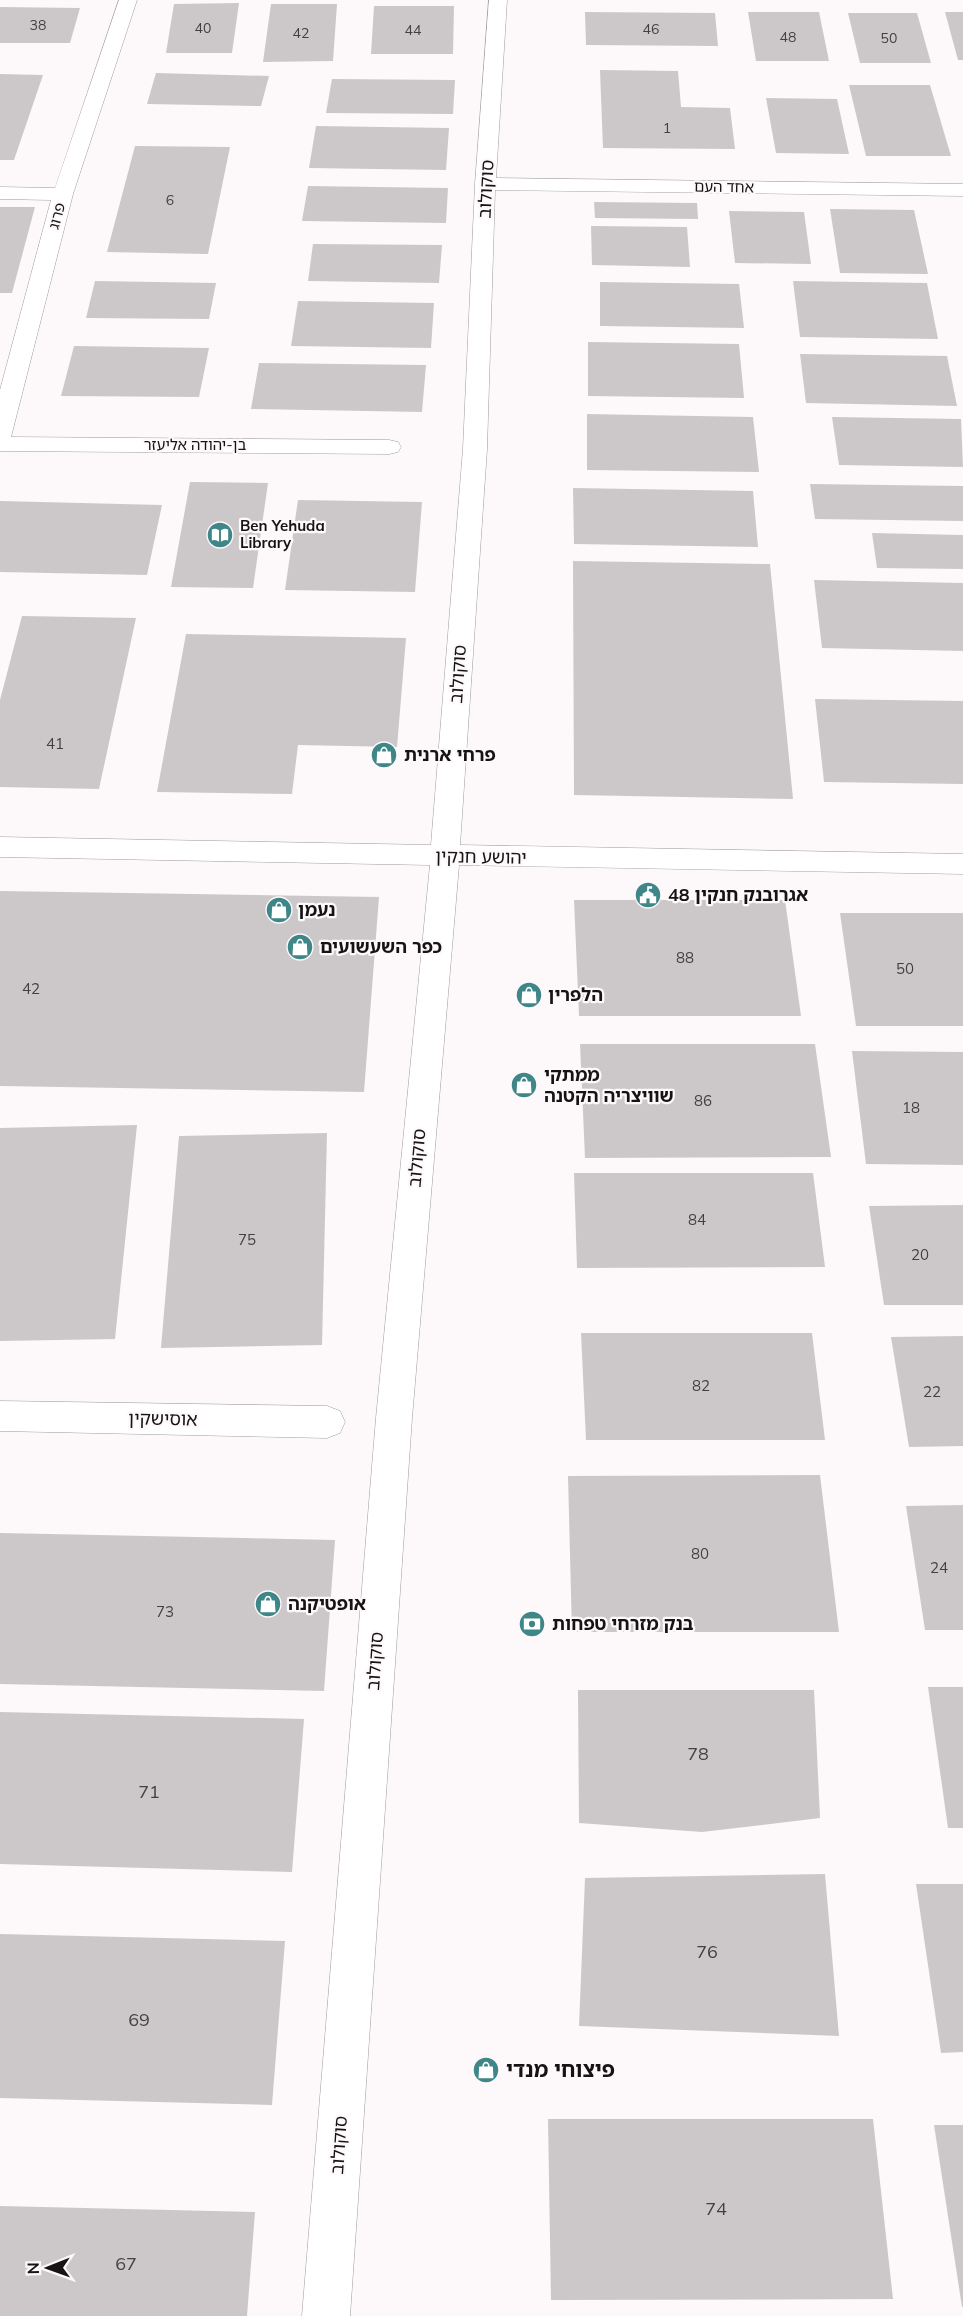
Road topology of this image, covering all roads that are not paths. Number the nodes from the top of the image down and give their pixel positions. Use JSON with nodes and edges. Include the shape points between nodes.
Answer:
{"nodes":[{"id":1,"x":128,"y":0,"type":"edge"},
{"id":2,"x":498,"y":0,"type":"edge"},
{"id":3,"x":486,"y":184,"type":"junction"},
{"id":4,"x":0,"y":193,"type":"edge"},
{"id":5,"x":63,"y":194,"type":"junction"},
{"id":6,"x":962,"y":196,"type":"edge"},
{"id":7,"x":0,"y":435,"type":"edge"},
{"id":8,"x":0,"y":444,"type":"edge"},
{"id":9,"x":389,"y":447,"type":"dead end"},
{"id":10,"x":0,"y":847,"type":"edge"},
{"id":11,"x":445,"y":856,"type":"junction"},
{"id":12,"x":963,"y":864,"type":"edge"},
{"id":13,"x":0,"y":1416,"type":"edge"},
{"id":14,"x":327,"y":1422,"type":"dead end"},
{"id":15,"x":326,"y":2316,"type":"edge"}],
"edges":[{"from":1,"to":5,"type":"street","name":"פרוג"},
{"from":2,"to":3,"type":"street","name":"סוקולוב"},
{"from":3,"to":6,"type":"street","name":"אחד העם"},
{"from":3,"to":11,"type":"street","name":"סוקולוב","via":[[475,449]]},
{"from":4,"to":5,"type":"street"},
{"from":5,"to":7,"type":"street","name":"פרוג"},
{"from":8,"to":9,"type":"street","name":"בן-יהודה אליעזר"},
{"from":10,"to":11,"type":"street","name":"יהושע חנקין"},
{"from":11,"to":12,"type":"street","name":"יהושע חנקין"},
{"from":11,"to":15,"type":"street","name":"סוקולוב","via":[[394,1419]]},
{"from":13,"to":14,"type":"street","name":"אוסישקין"}]}
